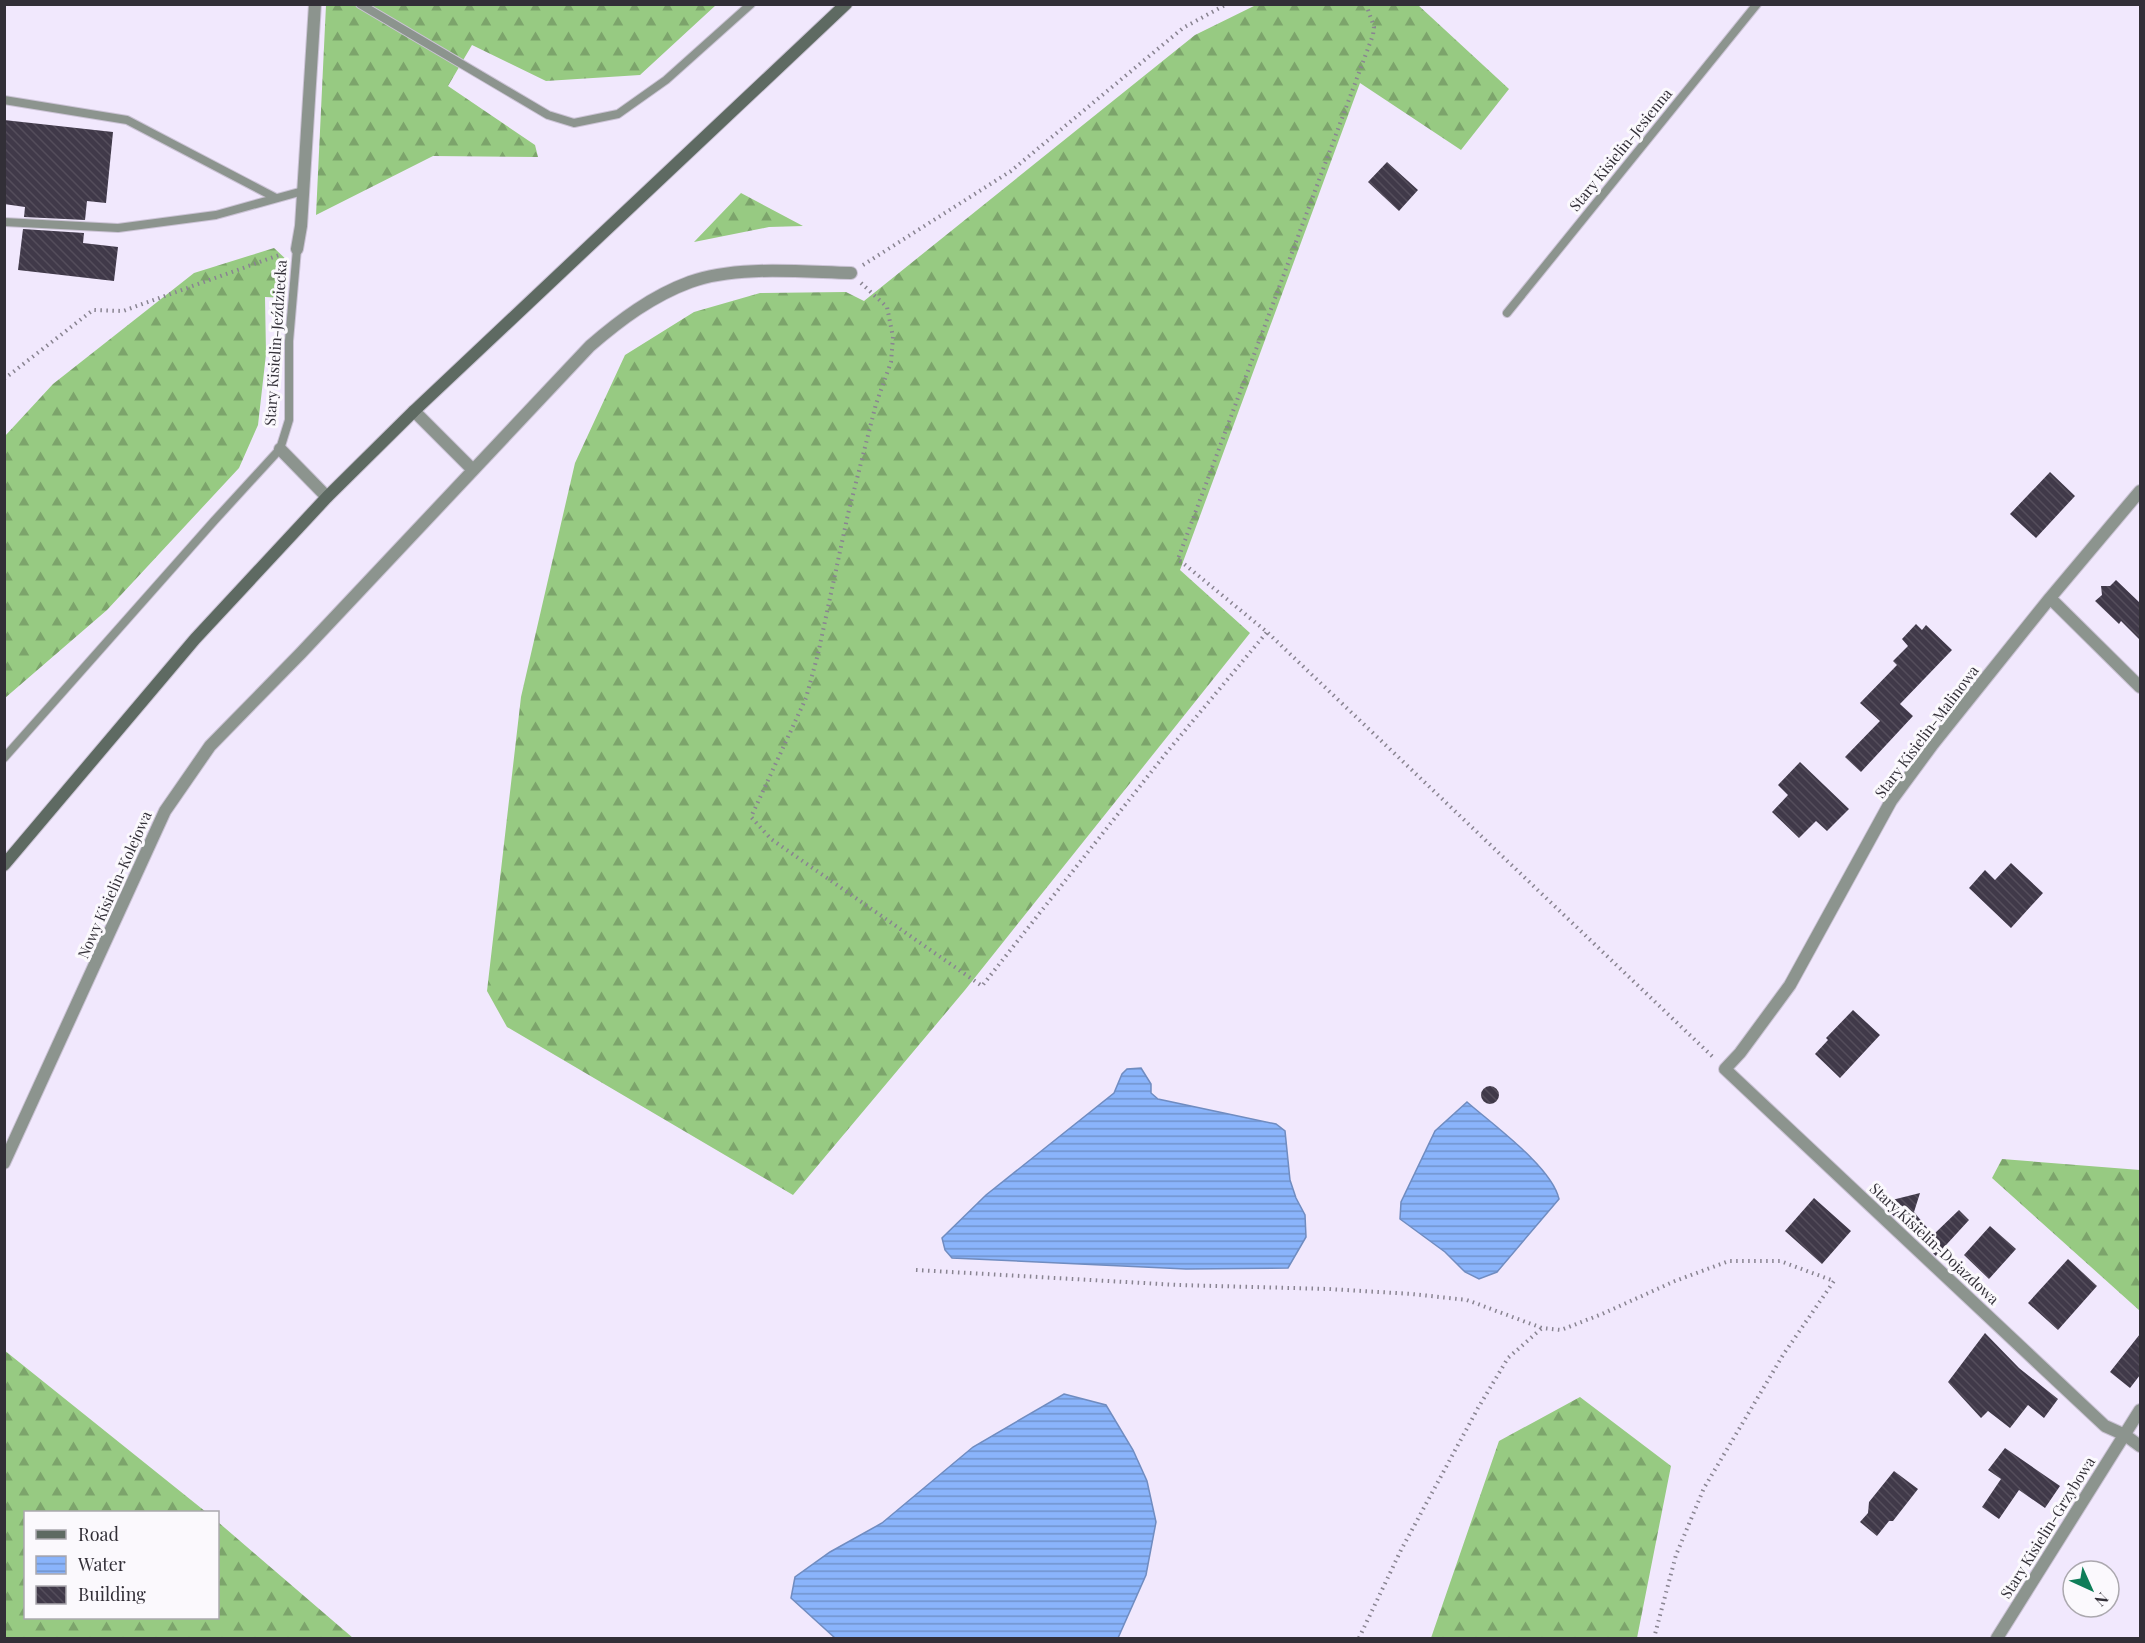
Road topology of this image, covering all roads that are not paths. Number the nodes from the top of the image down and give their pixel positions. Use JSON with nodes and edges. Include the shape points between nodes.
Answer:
{"nodes":[{"id":1,"x":315,"y":4,"type":"edge"},
{"id":2,"x":360,"y":4,"type":"edge"},
{"id":3,"x":751,"y":4,"type":"edge"},
{"id":4,"x":846,"y":4,"type":"edge"},
{"id":5,"x":1757,"y":4,"type":"edge"},
{"id":6,"x":4,"y":100,"type":"edge"},
{"id":7,"x":303,"y":191,"type":"junction"},
{"id":8,"x":276,"y":198,"type":"junction"},
{"id":9,"x":4,"y":222,"type":"edge"},
{"id":10,"x":297,"y":249,"type":"joint"},
{"id":11,"x":851,"y":273,"type":"road end"},
{"id":12,"x":1507,"y":313,"type":"dead end"},
{"id":13,"x":414,"y":411,"type":"junction"},
{"id":14,"x":280,"y":449,"type":"junction"},
{"id":15,"x":473,"y":470,"type":"junction"},
{"id":16,"x":2140,"y":491,"type":"edge"},
{"id":17,"x":327,"y":497,"type":"junction"},
{"id":18,"x":2050,"y":598,"type":"junction"},
{"id":19,"x":2140,"y":687,"type":"edge"},
{"id":20,"x":4,"y":758,"type":"edge"},
{"id":21,"x":4,"y":865,"type":"edge"},
{"id":22,"x":1725,"y":1069,"type":"joint"},
{"id":23,"x":4,"y":1163,"type":"edge"},
{"id":24,"x":2140,"y":1410,"type":"edge"},
{"id":25,"x":2126,"y":1435,"type":"junction"},
{"id":26,"x":2140,"y":1446,"type":"edge"},
{"id":27,"x":1997,"y":1638,"type":"edge"}],
"edges":[{"from":1,"to":7,"type":"street","name":"Stary Kisielin-Jeździecka"},
{"from":2,"to":3,"type":"lane","via":[[548,115],[574,123],[618,114],[666,80]]},
{"from":4,"to":13,"type":"main road"},
{"from":5,"to":12,"type":"lane","name":"Stary Kisielin-Jesienna"},
{"from":6,"to":8,"type":"lane","via":[[127,120]]},
{"from":7,"to":8,"type":"lane"},
{"from":7,"to":10,"type":"street","name":"Stary Kisielin-Jeździecka"},
{"from":8,"to":9,"type":"lane","via":[[216,215],[118,228]]},
{"from":10,"to":14,"type":"lane","name":"Stary Kisielin-Jeździecka","via":[[289,341],[289,420]]},
{"from":11,"to":15,"type":"street","name":"Nowy Kisielin-Kolejowa","via":[[739,272],[692,281],[654,298],[590,346]]},
{"from":13,"to":15,"type":"street"},
{"from":13,"to":17,"type":"main road"},
{"from":14,"to":17,"type":"street"},
{"from":14,"to":20,"type":"lane","name":"Stary Kisielin-Jeździecka"},
{"from":15,"to":23,"type":"street","name":"Nowy Kisielin-Kolejowa","via":[[210,746],[165,811]]},
{"from":16,"to":18,"type":"street","name":"Stary Kisielin-Malinowa"},
{"from":17,"to":21,"type":"main road","via":[[195,639]]},
{"from":18,"to":19,"type":"street"},
{"from":18,"to":22,"type":"street","name":"Stary Kisielin-Malinowa","via":[[1891,801],[1790,985]]},
{"from":22,"to":25,"type":"street","name":"Stary Kisielin-Dojazdowa","via":[[2105,1426]]},
{"from":24,"to":25,"type":"street"},
{"from":25,"to":26,"type":"street","name":"Stary Kisielin-Dojazdowa"},
{"from":25,"to":27,"type":"street","name":"Stary Kisielin-Grzybowa"}]}
